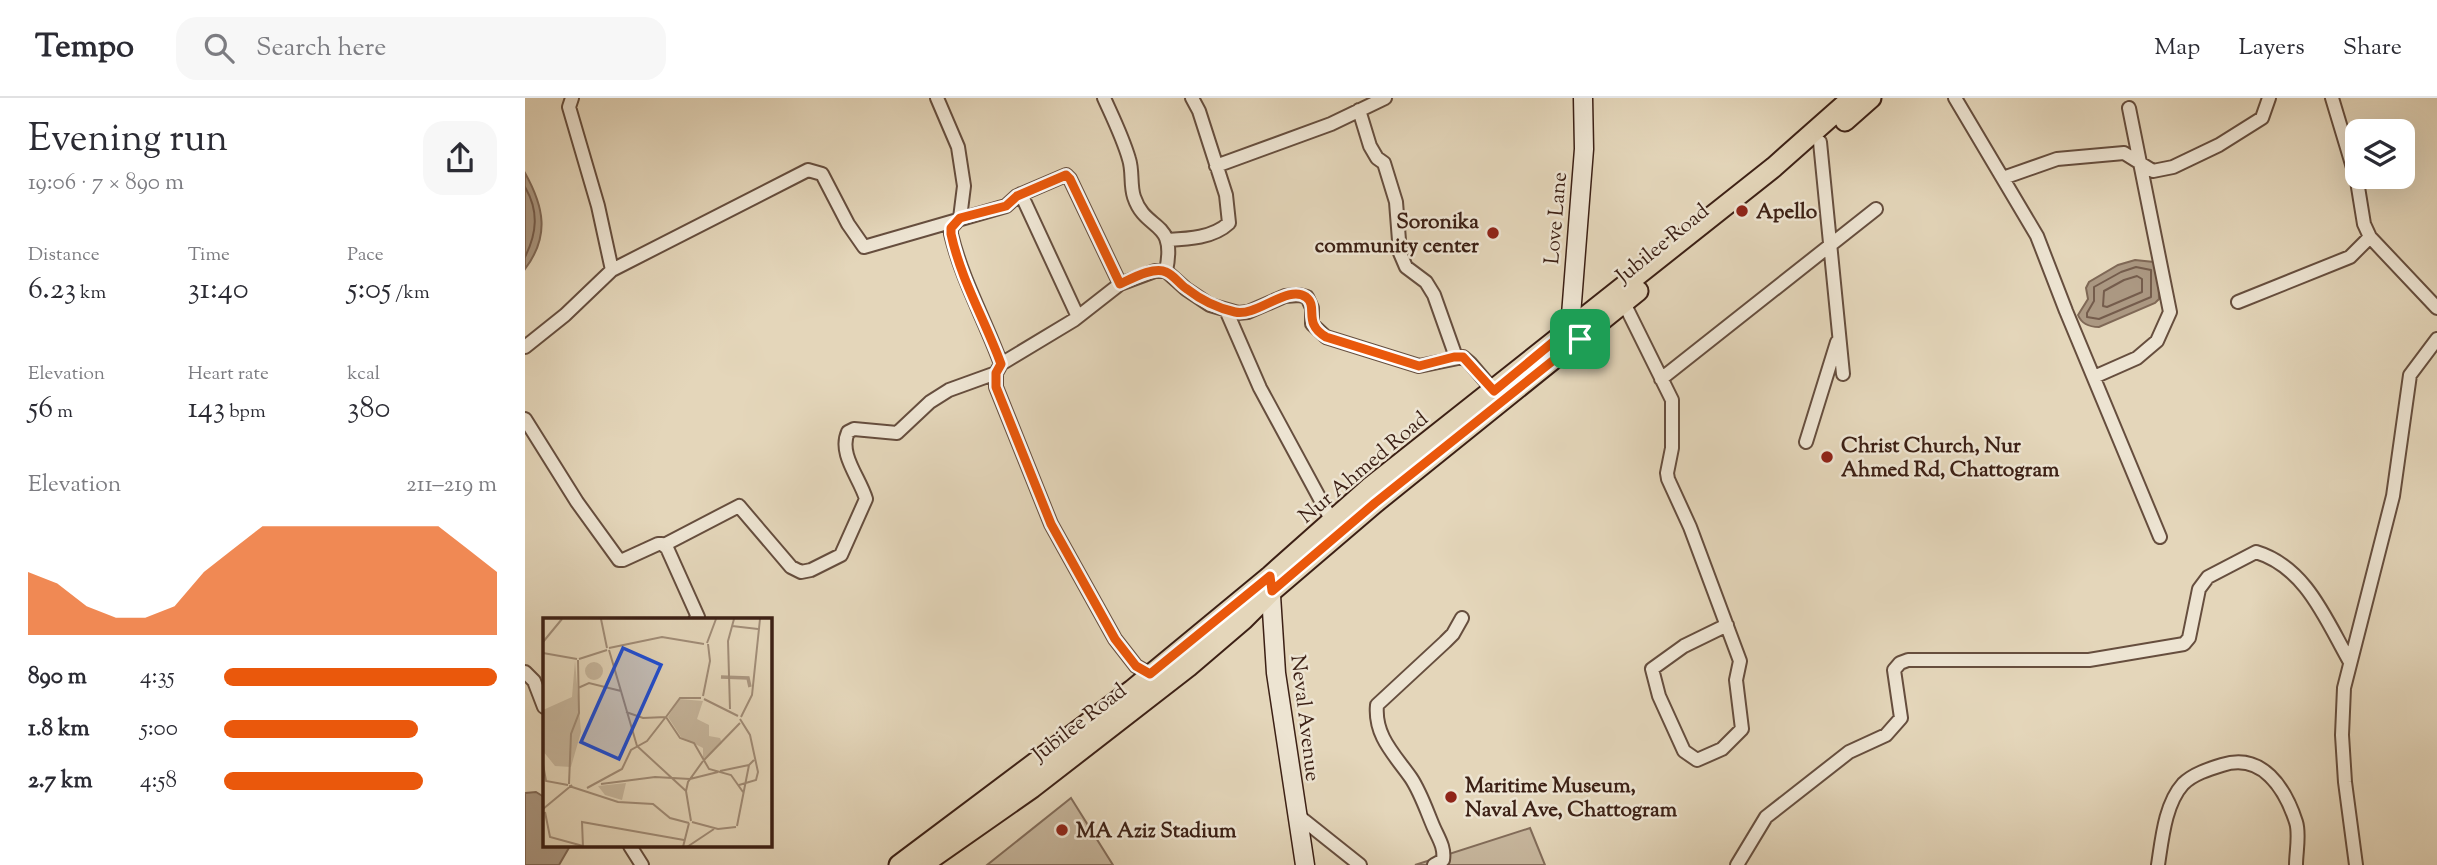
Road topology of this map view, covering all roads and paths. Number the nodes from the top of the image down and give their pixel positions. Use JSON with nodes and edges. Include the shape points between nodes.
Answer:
{"nodes":[{"id":1,"x":572,"y":98,"type":"edge"},
{"id":2,"x":937,"y":98,"type":"edge"},
{"id":3,"x":1104,"y":98,"type":"edge"},
{"id":4,"x":1192,"y":98,"type":"edge"},
{"id":5,"x":1385,"y":98,"type":"edge"},
{"id":6,"x":1583,"y":98,"type":"edge"},
{"id":7,"x":1852,"y":98,"type":"edge"},
{"id":8,"x":1871,"y":98,"type":"edge"},
{"id":9,"x":1955,"y":98,"type":"edge"},
{"id":10,"x":2269,"y":98,"type":"edge"},
{"id":11,"x":2332,"y":98,"type":"edge"},
{"id":12,"x":2129,"y":108,"type":"dead end"},
{"id":13,"x":1359,"y":110,"type":"junction"},
{"id":14,"x":1820,"y":142,"type":"junction"},
{"id":15,"x":2140,"y":162,"type":"junction"},
{"id":16,"x":1216,"y":166,"type":"junction"},
{"id":17,"x":2003,"y":178,"type":"junction"},
{"id":18,"x":1021,"y":194,"type":"junction"},
{"id":19,"x":1875,"y":209,"type":"dead end"},
{"id":20,"x":960,"y":218,"type":"junction"},
{"id":21,"x":2369,"y":237,"type":"junction"},
{"id":22,"x":1167,"y":240,"type":"junction"},
{"id":23,"x":1830,"y":244,"type":"junction"},
{"id":24,"x":612,"y":270,"type":"junction"},
{"id":25,"x":1166,"y":271,"type":"junction"},
{"id":26,"x":1120,"y":284,"type":"junction"},
{"id":27,"x":2238,"y":302,"type":"dead end"},
{"id":28,"x":1624,"y":303,"type":"junction"},
{"id":29,"x":2437,"y":308,"type":"edge"},
{"id":30,"x":1226,"y":310,"type":"junction"},
{"id":31,"x":1078,"y":317,"type":"junction"},
{"id":32,"x":1575,"y":333,"type":"junction"},
{"id":33,"x":1839,"y":334,"type":"junction"},
{"id":34,"x":2437,"y":339,"type":"edge"},
{"id":35,"x":525,"y":347,"type":"edge"},
{"id":36,"x":1456,"y":357,"type":"junction"},
{"id":37,"x":998,"y":368,"type":"junction"},
{"id":38,"x":1843,"y":374,"type":"dead end"},
{"id":39,"x":2094,"y":377,"type":"junction"},
{"id":40,"x":1661,"y":379,"type":"junction"},
{"id":41,"x":1494,"y":391,"type":"junction"},
{"id":42,"x":525,"y":419,"type":"edge"},
{"id":43,"x":1806,"y":442,"type":"dead end"},
{"id":44,"x":1332,"y":521,"type":"junction"},
{"id":45,"x":2160,"y":537,"type":"dead end"},
{"id":46,"x":664,"y":545,"type":"junction"},
{"id":47,"x":1271,"y":584,"type":"junction"},
{"id":48,"x":697,"y":618,"type":"edge"},
{"id":49,"x":1462,"y":618,"type":"dead end"},
{"id":50,"x":1727,"y":625,"type":"junction"},
{"id":51,"x":2350,"y":662,"type":"junction"},
{"id":52,"x":525,"y":672,"type":"edge"},
{"id":53,"x":1150,"y":674,"type":"junction"},
{"id":54,"x":543,"y":704,"type":"edge"},
{"id":55,"x":1296,"y":814,"type":"junction"},
{"id":56,"x":632,"y":848,"type":"edge"},
{"id":57,"x":642,"y":865,"type":"edge"},
{"id":58,"x":899,"y":865,"type":"edge"},
{"id":59,"x":922,"y":865,"type":"edge"},
{"id":60,"x":1305,"y":865,"type":"edge"},
{"id":61,"x":1360,"y":865,"type":"edge"},
{"id":62,"x":1434,"y":865,"type":"edge"},
{"id":63,"x":1737,"y":865,"type":"edge"},
{"id":64,"x":2158,"y":865,"type":"edge"},
{"id":65,"x":2296,"y":865,"type":"edge"},
{"id":66,"x":2356,"y":865,"type":"edge"}],
"edges":[{"from":1,"to":24,"type":"street","via":[[569,107]]},
{"from":2,"to":20,"type":"street","via":[[958,147],[964,186]]},
{"from":3,"to":22,"type":"street","via":[[1130,162],[1137,205]]},
{"from":4,"to":16,"type":"street"},
{"from":5,"to":13,"type":"street"},
{"from":6,"to":32,"type":"main road","name":"Love Lane"},
{"from":7,"to":32,"type":"main road","name":"Nur Ahmed Road"},
{"from":8,"to":14,"type":"main road","name":"Jubilee Road"},
{"from":9,"to":17,"type":"street"},
{"from":10,"to":15,"type":"street","via":[[2262,118],[2185,162],[2153,171]]},
{"from":11,"to":21,"type":"street"},
{"from":12,"to":15,"type":"street"},
{"from":13,"to":16,"type":"street"},
{"from":13,"to":36,"type":"street","via":[[1396,202],[1400,253],[1406,267],[1426,282],[1434,295]]},
{"from":14,"to":23,"type":"street"},
{"from":14,"to":28,"type":"main road","name":"Jubilee Road"},
{"from":15,"to":17,"type":"street","via":[[2124,153],[2057,159]]},
{"from":15,"to":39,"type":"street","via":[[2170,312],[2157,341],[2137,358]]},
{"from":16,"to":22,"type":"street","via":[[1229,223],[1195,238]]},
{"from":17,"to":39,"type":"street","via":[[2037,236]]},
{"from":18,"to":20,"type":"street","via":[[1006,206]]},
{"from":18,"to":26,"type":"street","via":[[1068,176]]},
{"from":18,"to":31,"type":"street"},
{"from":19,"to":23,"type":"street"},
{"from":20,"to":24,"type":"street","via":[[864,247],[823,174],[808,170]]},
{"from":20,"to":37,"type":"street","via":[[951,228],[955,250],[988,327]]},
{"from":21,"to":27,"type":"street","via":[[2350,257]]},
{"from":21,"to":29,"type":"street"},
{"from":22,"to":25,"type":"street"},
{"from":23,"to":33,"type":"street"},
{"from":23,"to":40,"type":"street"},
{"from":24,"to":35,"type":"street"},
{"from":25,"to":26,"type":"street"},
{"from":25,"to":30,"type":"street","via":[[1210,305]]},
{"from":26,"to":31,"type":"street"},
{"from":28,"to":32,"type":"main road","name":"Jubilee Road"},
{"from":28,"to":40,"type":"street"},
{"from":30,"to":36,"type":"street","via":[[1248,312],[1299,295],[1310,302],[1312,324],[1326,337],[1419,366]]},
{"from":30,"to":44,"type":"street","via":[[1260,388]]},
{"from":31,"to":37,"type":"street"},
{"from":32,"to":41,"type":"main road","name":"Nur Ahmed Road"},
{"from":32,"to":47,"type":"main road","name":"Jubilee Road","via":[[1375,503]]},
{"from":33,"to":38,"type":"street"},
{"from":33,"to":43,"type":"street"},
{"from":34,"to":51,"type":"street","via":[[2410,375],[2393,496]]},
{"from":36,"to":41,"type":"street","via":[[1470,363]]},
{"from":37,"to":46,"type":"street","via":[[930,402],[897,433],[848,432],[844,443],[847,455],[866,499],[841,555],[833,560],[801,572],[791,567],[739,506]]},
{"from":37,"to":53,"type":"street","via":[[996,387],[1051,524],[1115,639],[1136,666]]},
{"from":39,"to":45,"type":"street"},
{"from":40,"to":50,"type":"street","via":[[1672,400],[1668,480]]},
{"from":41,"to":44,"type":"main road","name":"Nur Ahmed Road"},
{"from":42,"to":46,"type":"street","via":[[619,560]]},
{"from":44,"to":47,"type":"main road","name":"Nur Ahmed Road"},
{"from":46,"to":48,"type":"street"},
{"from":47,"to":53,"type":"main road","name":"Nur Ahmed Road"},
{"from":47,"to":55,"type":"main road","name":"Neval Avenue","via":[[1276,673]]},
{"from":47,"to":59,"type":"main road","name":"Jubilee Road","via":[[1243,620],[1188,667],[1032,788]]},
{"from":49,"to":62,"type":"street","via":[[1453,634],[1377,705],[1379,730],[1412,780],[1443,846],[1443,859]]},
{"from":50,"to":50,"type":"street","via":[[1740,661],[1736,680],[1742,729],[1721,749],[1697,760],[1684,751],[1652,669],[1683,646]]},
{"from":51,"to":63,"type":"street","via":[[2303,582],[2279,561],[2256,552],[2203,582],[2184,644],[2089,660],[1908,660],[1894,670],[1901,718],[1886,735],[1849,752],[1766,817]]},
{"from":51,"to":66,"type":"street","via":[[2342,735]]},
{"from":52,"to":54,"type":"street"},
{"from":53,"to":58,"type":"main road","name":"Nur Ahmed Road"},
{"from":55,"to":60,"type":"main road","name":"Neval Avenue"},
{"from":55,"to":61,"type":"street"},
{"from":56,"to":57,"type":"street"},
{"from":64,"to":65,"type":"street","via":[[2164,827],[2183,784],[2203,771],[2240,761],[2253,763],[2280,787],[2297,825]]}]}
